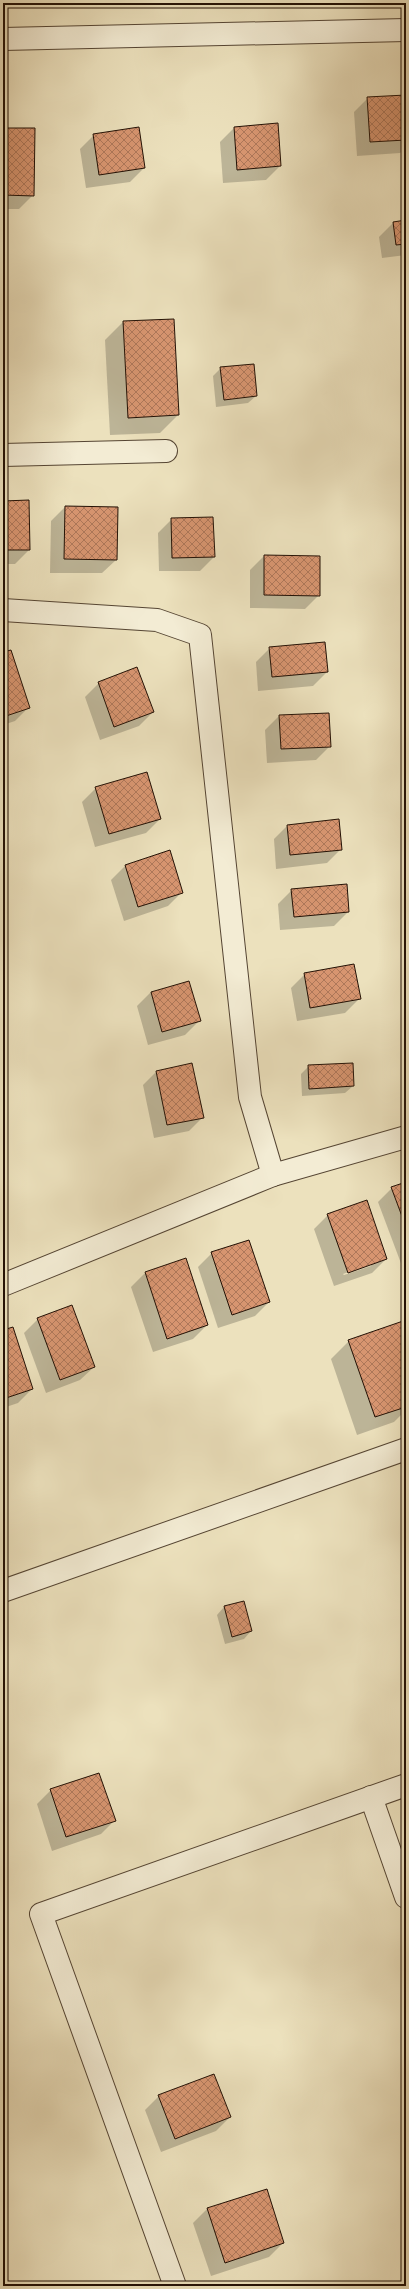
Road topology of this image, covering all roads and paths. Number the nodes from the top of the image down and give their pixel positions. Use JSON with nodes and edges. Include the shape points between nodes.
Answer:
{"nodes":[{"id":1,"x":406,"y":30,"type":"edge"},
{"id":2,"x":3,"y":39,"type":"edge"},
{"id":3,"x":166,"y":451,"type":"dead end"},
{"id":4,"x":3,"y":455,"type":"edge"},
{"id":5,"x":3,"y":610,"type":"edge"},
{"id":6,"x":406,"y":1137,"type":"edge"},
{"id":7,"x":273,"y":1175,"type":"junction"},
{"id":8,"x":3,"y":1285,"type":"edge"},
{"id":9,"x":406,"y":1449,"type":"edge"},
{"id":10,"x":3,"y":1591,"type":"edge"},
{"id":11,"x":406,"y":1785,"type":"edge"},
{"id":12,"x":372,"y":1797,"type":"junction"},
{"id":13,"x":406,"y":1897,"type":"edge"},
{"id":14,"x":175,"y":2286,"type":"edge"}],
"edges":[{"from":1,"to":2,"type":"street"},
{"from":3,"to":4,"type":"street"},
{"from":5,"to":7,"type":"street","via":[[157,620],[200,635],[250,1096]]},
{"from":6,"to":7,"type":"street"},
{"from":7,"to":8,"type":"street"},
{"from":9,"to":10,"type":"street"},
{"from":11,"to":12,"type":"street"},
{"from":12,"to":13,"type":"street"},
{"from":12,"to":14,"type":"street","via":[[41,1914]]}]}
